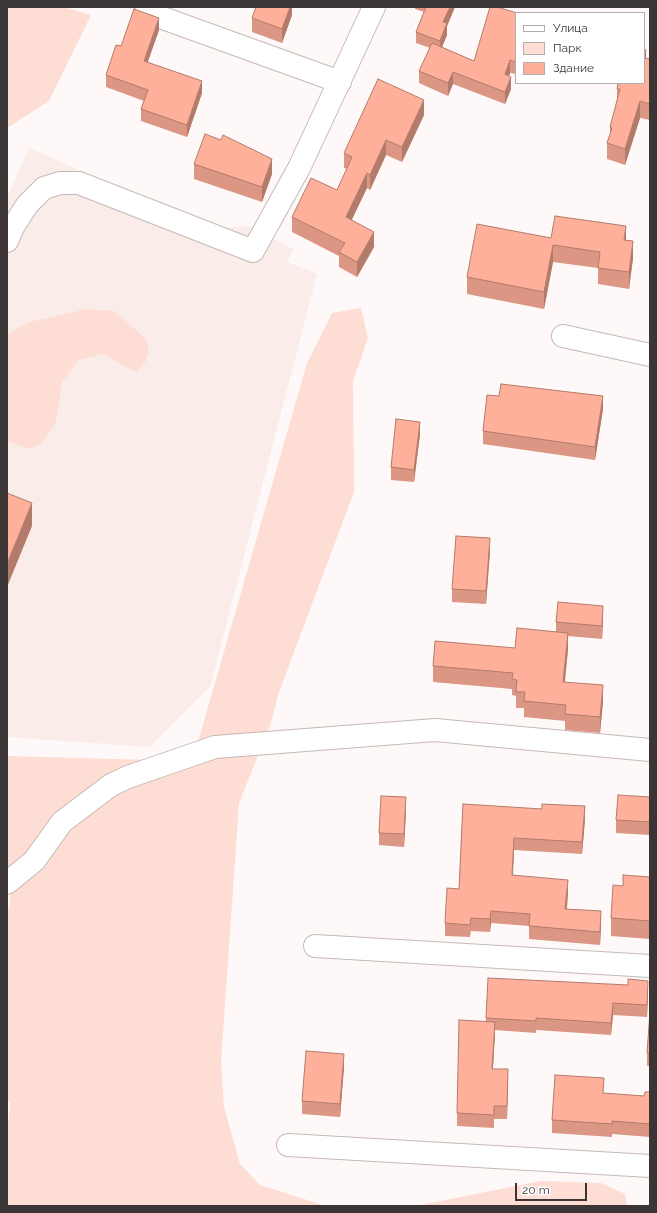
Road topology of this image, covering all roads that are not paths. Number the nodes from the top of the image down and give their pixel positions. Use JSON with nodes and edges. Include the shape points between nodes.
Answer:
{"nodes":[{"id":1,"x":374,"y":7,"type":"edge"},
{"id":2,"x":146,"y":12,"type":"edge"},
{"id":3,"x":340,"y":82,"type":"junction"},
{"id":4,"x":7,"y":242,"type":"edge"},
{"id":5,"x":563,"y":336,"type":"dead end"},
{"id":6,"x":650,"y":355,"type":"edge"},
{"id":7,"x":650,"y":750,"type":"edge"},
{"id":8,"x":7,"y":883,"type":"edge"},
{"id":9,"x":315,"y":946,"type":"dead end"},
{"id":10,"x":650,"y":966,"type":"edge"},
{"id":11,"x":288,"y":1145,"type":"dead end"},
{"id":12,"x":650,"y":1166,"type":"edge"}],
"edges":[{"from":1,"to":3,"type":"lane"},
{"from":2,"to":3,"type":"lane"},
{"from":3,"to":4,"type":"lane","via":[[299,168],[253,251],[78,183],[60,183],[44,188],[27,205]]},
{"from":5,"to":6,"type":"lane"},
{"from":7,"to":8,"type":"lane","via":[[434,730],[215,747],[111,785],[62,822],[34,861]]},
{"from":9,"to":10,"type":"lane"},
{"from":11,"to":12,"type":"lane"}]}
